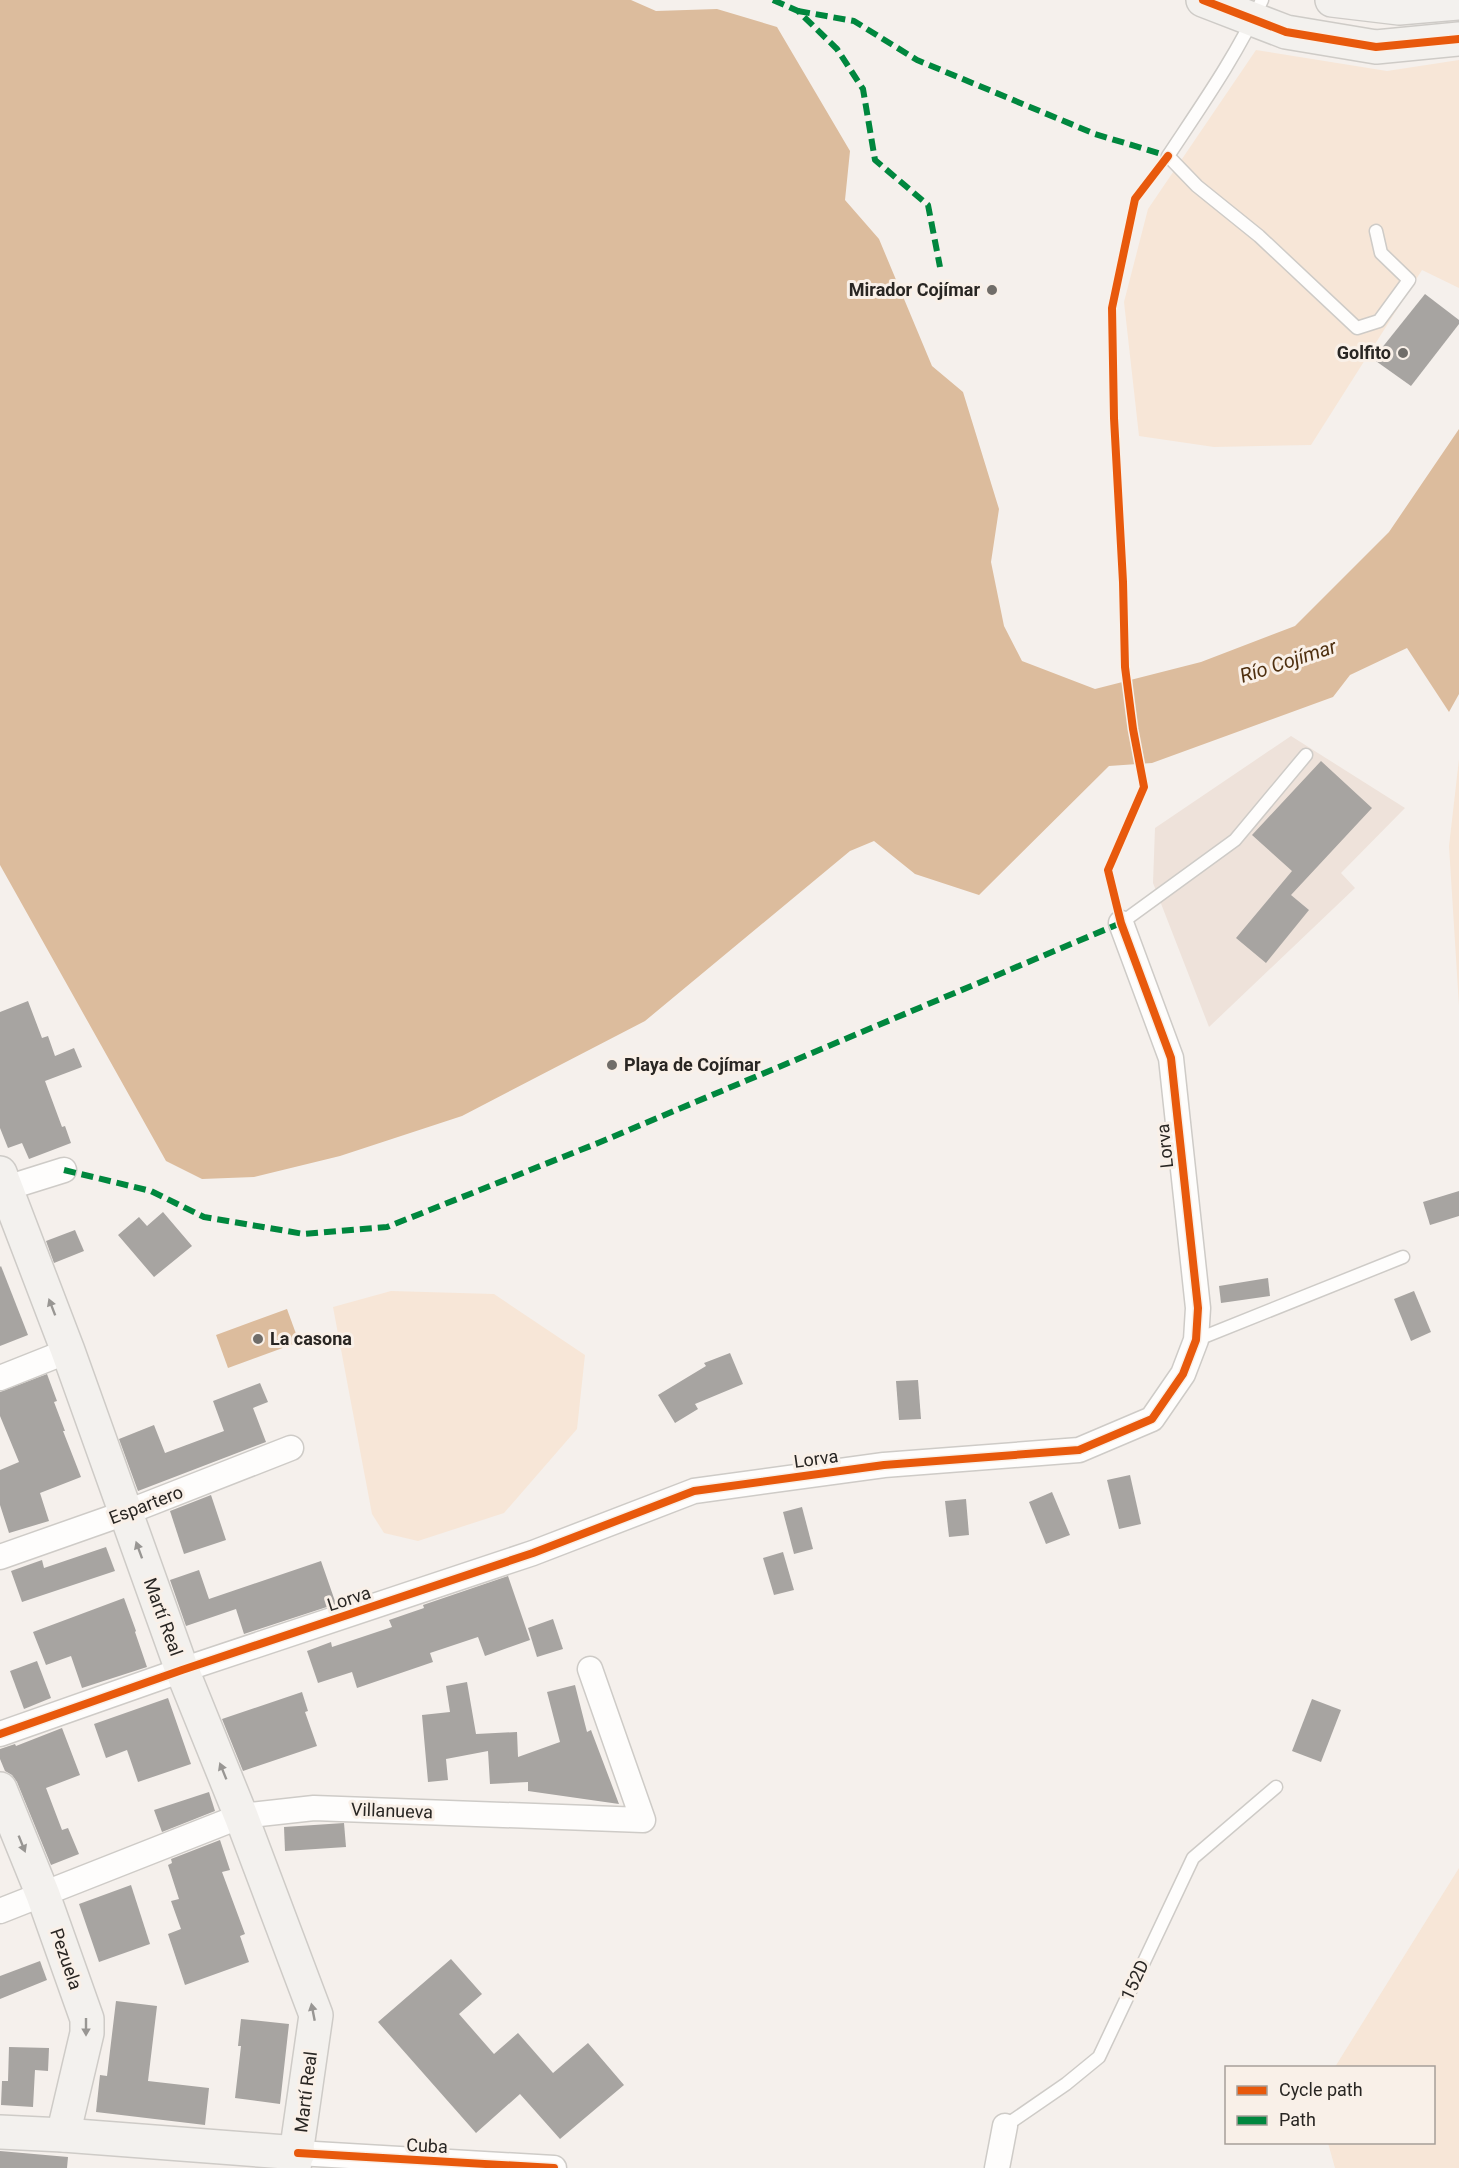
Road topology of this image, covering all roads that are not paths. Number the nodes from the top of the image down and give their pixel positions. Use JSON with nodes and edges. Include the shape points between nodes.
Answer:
{"nodes":[{"id":1,"x":1203,"y":0,"type":"edge"},
{"id":2,"x":1332,"y":0,"type":"edge"},
{"id":3,"x":1459,"y":3,"type":"edge"},
{"id":4,"x":1258,"y":9,"type":"edge"},
{"id":5,"x":1459,"y":39,"type":"edge"},
{"id":6,"x":1376,"y":231,"type":"dead end"},
{"id":7,"x":1306,"y":754,"type":"dead end"},
{"id":8,"x":1121,"y":924,"type":"joint"},
{"id":9,"x":64,"y":1170,"type":"dead end"},
{"id":10,"x":2,"y":1184,"type":"edge"},
{"id":11,"x":1403,"y":1257,"type":"dead end"},
{"id":12,"x":1196,"y":1340,"type":"junction"},
{"id":13,"x":68,"y":1351,"type":"junction"},
{"id":14,"x":0,"y":1378,"type":"edge"},
{"id":15,"x":291,"y":1448,"type":"dead end"},
{"id":16,"x":126,"y":1514,"type":"junction"},
{"id":17,"x":0,"y":1557,"type":"edge"},
{"id":18,"x":591,"y":1669,"type":"dead end"},
{"id":19,"x":182,"y":1670,"type":"junction"},
{"id":20,"x":0,"y":1734,"type":"edge"},
{"id":21,"x":1276,"y":1787,"type":"dead end"},
{"id":22,"x":0,"y":1789,"type":"edge"},
{"id":23,"x":241,"y":1816,"type":"junction"},
{"id":24,"x":43,"y":1895,"type":"junction"},
{"id":25,"x":0,"y":1911,"type":"edge"},
{"id":26,"x":1005,"y":2126,"type":"joint"},
{"id":27,"x":0,"y":2132,"type":"edge"},
{"id":28,"x":63,"y":2135,"type":"junction"},
{"id":29,"x":296,"y":2161,"type":"edge"},
{"id":30,"x":554,"y":2168,"type":"edge"},
{"id":31,"x":997,"y":2168,"type":"edge"}],
"edges":[{"from":1,"to":4,"type":"main road"},
{"from":2,"to":3,"type":"main road","via":[[1399,8]]},
{"from":4,"to":5,"type":"main road","via":[[1286,32],[1376,47]]},
{"from":4,"to":6,"type":"lane","via":[[1168,156],[1357,328],[1379,321],[1409,280],[1381,253]]},
{"from":7,"to":8,"type":"lane","via":[[1236,840]]},
{"from":8,"to":12,"type":"street","name":"Lorva","via":[[1171,1058],[1198,1308]]},
{"from":9,"to":10,"type":"street"},
{"from":13,"to":10,"type":"main road","name":"Martí Real","one_way":true},
{"from":11,"to":12,"type":"lane"},
{"from":12,"to":19,"type":"street","name":"Lorva","via":[[1184,1374],[1152,1419],[1079,1450],[884,1465],[693,1491],[533,1553]]},
{"from":13,"to":14,"type":"street"},
{"from":13,"to":16,"type":"main road","name":"Martí Real"},
{"from":15,"to":16,"type":"street","name":"Espartero"},
{"from":16,"to":17,"type":"street","name":"Espartero"},
{"from":19,"to":16,"type":"main road","name":"Martí Real","one_way":true},
{"from":18,"to":23,"type":"street","name":"Villanueva","via":[[643,1820],[314,1808]]},
{"from":19,"to":20,"type":"street","name":"Lorva"},
{"from":23,"to":19,"type":"main road","name":"Martí Real","one_way":true},
{"from":21,"to":26,"type":"lane","name":"152D","via":[[1193,1858],[1099,2057]]},
{"from":22,"to":24,"type":"main road","name":"Pezuela","one_way":true},
{"from":23,"to":24,"type":"street","name":"Villanueva"},
{"from":29,"to":23,"type":"main road","name":"Martí Real","one_way":true,"via":[[316,2015]]},
{"from":24,"to":25,"type":"street","name":"Villanueva"},
{"from":24,"to":28,"type":"main road","name":"Pezuela","one_way":true,"via":[[87,2019]]},
{"from":26,"to":31,"type":"street","name":"152D"},
{"from":27,"to":28,"type":"main road","name":"Cuba"},
{"from":28,"to":29,"type":"main road","name":"Cuba"},
{"from":29,"to":30,"type":"street","name":"Cuba"}]}
